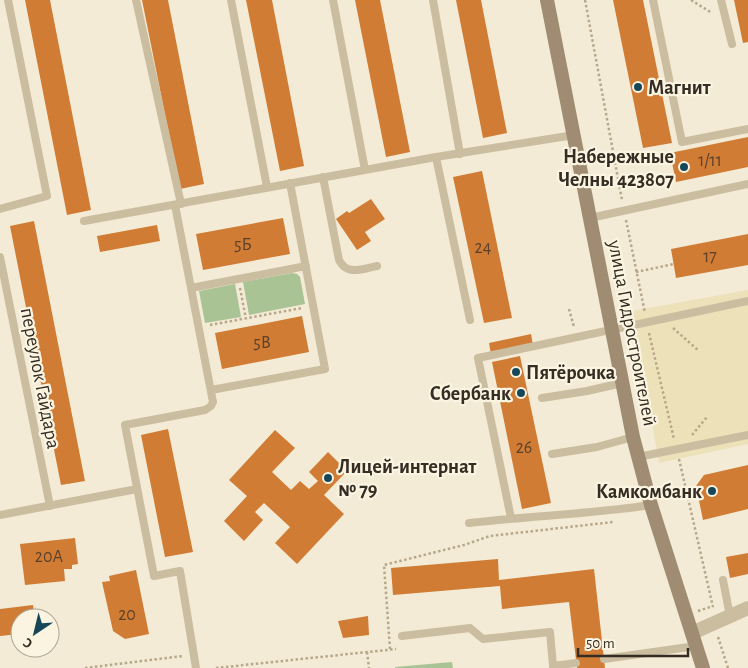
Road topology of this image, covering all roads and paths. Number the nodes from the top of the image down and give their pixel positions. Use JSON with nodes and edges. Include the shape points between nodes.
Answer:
{"nodes":[{"id":1,"x":8,"y":0,"type":"edge"},
{"id":2,"x":136,"y":0,"type":"edge"},
{"id":3,"x":230,"y":0,"type":"edge"},
{"id":4,"x":333,"y":0,"type":"edge"},
{"id":5,"x":433,"y":0,"type":"edge"},
{"id":6,"x":547,"y":0,"type":"edge"},
{"id":7,"x":585,"y":0,"type":"edge"},
{"id":8,"x":653,"y":0,"type":"edge"},
{"id":9,"x":692,"y":0,"type":"edge"},
{"id":10,"x":722,"y":0,"type":"edge"},
{"id":11,"x":726,"y":22,"type":"junction"},
{"id":12,"x":732,"y":44,"type":"dead end"},
{"id":13,"x":748,"y":129,"type":"edge"},
{"id":14,"x":574,"y":135,"type":"junction"},
{"id":15,"x":460,"y":154,"type":"junction"},
{"id":16,"x":436,"y":157,"type":"junction"},
{"id":17,"x":365,"y":170,"type":"junction"},
{"id":18,"x":323,"y":178,"type":"junction"},
{"id":19,"x":290,"y":183,"type":"junction"},
{"id":20,"x":748,"y":184,"type":"edge"},
{"id":21,"x":267,"y":187,"type":"junction"},
{"id":22,"x":178,"y":204,"type":"junction"},
{"id":23,"x":0,"y":209,"type":"edge"},
{"id":24,"x":624,"y":212,"type":"junction"},
{"id":25,"x":590,"y":218,"type":"junction"},
{"id":26,"x":84,"y":221,"type":"dead end"},
{"id":27,"x":0,"y":256,"type":"edge"},
{"id":28,"x":674,"y":264,"type":"dead end"},
{"id":29,"x":306,"y":266,"type":"junction"},
{"id":30,"x":377,"y":266,"type":"dead end"},
{"id":31,"x":636,"y":272,"type":"junction"},
{"id":32,"x":238,"y":279,"type":"junction"},
{"id":33,"x":191,"y":288,"type":"junction"},
{"id":34,"x":748,"y":300,"type":"edge"},
{"id":35,"x":313,"y":306,"type":"junction"},
{"id":36,"x":569,"y":309,"type":"dead end"},
{"id":37,"x":662,"y":318,"type":"junction"},
{"id":38,"x":246,"y":319,"type":"junction"},
{"id":39,"x":470,"y":320,"type":"dead end"},
{"id":40,"x":647,"y":322,"type":"junction"},
{"id":41,"x":210,"y":325,"type":"dead end"},
{"id":42,"x":574,"y":329,"type":"dead end"},
{"id":43,"x":612,"y":329,"type":"junction"},
{"id":44,"x":699,"y":351,"type":"dead end"},
{"id":45,"x":622,"y":383,"type":"junction"},
{"id":46,"x":211,"y":390,"type":"junction"},
{"id":47,"x":542,"y":398,"type":"dead end"},
{"id":48,"x":707,"y":417,"type":"dead end"},
{"id":49,"x":748,"y":434,"type":"edge"},
{"id":50,"x":633,"y":437,"type":"junction"},
{"id":51,"x":680,"y":449,"type":"junction"},
{"id":52,"x":552,"y":454,"type":"dead end"},
{"id":53,"x":638,"y":458,"type":"junction"},
{"id":54,"x":137,"y":490,"type":"junction"},
{"id":55,"x":651,"y":505,"type":"junction"},
{"id":56,"x":50,"y":506,"type":"junction"},
{"id":57,"x":0,"y":515,"type":"edge"},
{"id":58,"x":511,"y":518,"type":"junction"},
{"id":59,"x":613,"y":522,"type":"dead end"},
{"id":60,"x":469,"y":523,"type":"dead end"},
{"id":61,"x":723,"y":580,"type":"dead end"},
{"id":62,"x":748,"y":608,"type":"edge"},
{"id":63,"x":730,"y":616,"type":"junction"},
{"id":64,"x":714,"y":623,"type":"junction"},
{"id":65,"x":402,"y":636,"type":"dead end"},
{"id":66,"x":694,"y":640,"type":"junction"},
{"id":67,"x":390,"y":649,"type":"junction"},
{"id":68,"x":396,"y":649,"type":"dead end"},
{"id":69,"x":367,"y":652,"type":"junction"},
{"id":70,"x":194,"y":654,"type":"junction"},
{"id":71,"x":604,"y":659,"type":"dead end"},
{"id":72,"x":576,"y":663,"type":"dead end"},
{"id":73,"x":553,"y":667,"type":"edge"},
{"id":74,"x":85,"y":668,"type":"edge"},
{"id":75,"x":196,"y":668,"type":"edge"},
{"id":76,"x":216,"y":668,"type":"edge"},
{"id":77,"x":369,"y":668,"type":"edge"},
{"id":78,"x":703,"y":668,"type":"edge"},
{"id":79,"x":728,"y":668,"type":"edge"}],
"edges":[{"from":1,"to":23,"type":"lane","via":[[47,196]]},
{"from":2,"to":22,"type":"lane"},
{"from":3,"to":21,"type":"lane"},
{"from":4,"to":17,"type":"lane"},
{"from":5,"to":15,"type":"lane"},
{"from":6,"to":14,"type":"main road","name":"улица Гидростроителей"},
{"from":7,"to":24,"type":"path"},
{"from":8,"to":13,"type":"lane","via":[[682,142]]},
{"from":9,"to":11,"type":"path"},
{"from":10,"to":11,"type":"lane"},
{"from":11,"to":12,"type":"lane"},
{"from":14,"to":15,"type":"lane"},
{"from":14,"to":25,"type":"main road","name":"улица Гидростроителей"},
{"from":15,"to":16,"type":"lane"},
{"from":16,"to":17,"type":"lane"},
{"from":16,"to":39,"type":"lane"},
{"from":17,"to":18,"type":"lane"},
{"from":18,"to":19,"type":"lane"},
{"from":18,"to":30,"type":"lane","via":[[338,260],[344,268],[352,270]]},
{"from":19,"to":21,"type":"lane"},
{"from":19,"to":29,"type":"lane"},
{"from":20,"to":24,"type":"lane"},
{"from":21,"to":22,"type":"lane"},
{"from":22,"to":26,"type":"lane"},
{"from":22,"to":33,"type":"lane"},
{"from":24,"to":25,"type":"lane"},
{"from":24,"to":31,"type":"path"},
{"from":25,"to":43,"type":"main road","name":"улица Гидростроителей"},
{"from":27,"to":56,"type":"lane","name":"переулок Гайдара"},
{"from":28,"to":31,"type":"path"},
{"from":29,"to":32,"type":"lane"},
{"from":29,"to":35,"type":"lane"},
{"from":31,"to":40,"type":"path"},
{"from":32,"to":33,"type":"lane"},
{"from":32,"to":38,"type":"path"},
{"from":33,"to":46,"type":"lane"},
{"from":34,"to":37,"type":"lane"},
{"from":35,"to":38,"type":"path"},
{"from":35,"to":46,"type":"lane","via":[[325,368]]},
{"from":36,"to":42,"type":"path"},
{"from":37,"to":40,"type":"lane"},
{"from":37,"to":44,"type":"path"},
{"from":38,"to":41,"type":"path"},
{"from":40,"to":43,"type":"lane"},
{"from":40,"to":51,"type":"path"},
{"from":43,"to":45,"type":"main road","name":"улица Гидростроителей"},
{"from":43,"to":58,"type":"lane","via":[[478,358]]},
{"from":45,"to":47,"type":"lane"},
{"from":45,"to":50,"type":"main road","name":"улица Гидростроителей"},
{"from":46,"to":54,"type":"lane","via":[[213,402],[208,409],[125,425]]},
{"from":48,"to":51,"type":"path"},
{"from":49,"to":51,"type":"lane"},
{"from":50,"to":52,"type":"lane"},
{"from":50,"to":53,"type":"main road","name":"улица Гидростроителей"},
{"from":51,"to":53,"type":"lane"},
{"from":51,"to":64,"type":"path","via":[[714,606]]},
{"from":53,"to":55,"type":"main road","name":"улица Гидростроителей"},
{"from":54,"to":56,"type":"lane"},
{"from":54,"to":70,"type":"lane","via":[[154,576],[180,571]]},
{"from":55,"to":58,"type":"lane"},
{"from":55,"to":66,"type":"main road","name":"улица Гидростроителей"},
{"from":56,"to":57,"type":"lane"},
{"from":58,"to":60,"type":"lane"},
{"from":59,"to":67,"type":"path","via":[[490,536],[384,565]]},
{"from":61,"to":63,"type":"lane"},
{"from":62,"to":63,"type":"street"},
{"from":63,"to":64,"type":"street"},
{"from":64,"to":66,"type":"street"},
{"from":64,"to":79,"type":"path"},
{"from":65,"to":73,"type":"lane","via":[[470,628],[483,639],[550,632]]},
{"from":66,"to":71,"type":"lane"},
{"from":66,"to":78,"type":"main road","name":"улица Гидростроителей"},
{"from":67,"to":68,"type":"path"},
{"from":67,"to":69,"type":"path"},
{"from":69,"to":76,"type":"path"},
{"from":69,"to":77,"type":"path"},
{"from":70,"to":74,"type":"path"},
{"from":70,"to":75,"type":"lane"},
{"from":72,"to":73,"type":"lane"}]}
